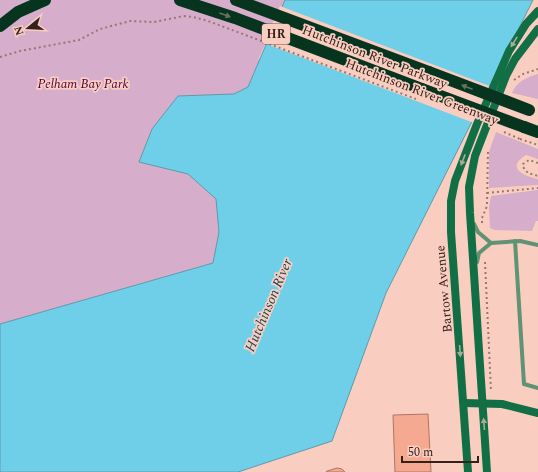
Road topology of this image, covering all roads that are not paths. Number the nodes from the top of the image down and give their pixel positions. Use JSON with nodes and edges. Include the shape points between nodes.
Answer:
{"nodes":[{"id":1,"x":45,"y":0,"type":"edge"},
{"id":2,"x":236,"y":0,"type":"edge"},
{"id":3,"x":184,"y":1,"type":"edge"},
{"id":4,"x":538,"y":11,"type":"edge"},
{"id":5,"x":0,"y":26,"type":"edge"},
{"id":6,"x":538,"y":29,"type":"edge"},
{"id":7,"x":534,"y":112,"type":"edge"},
{"id":8,"x":538,"y":132,"type":"edge"},
{"id":9,"x":473,"y":164,"type":"junction"},
{"id":10,"x":514,"y":241,"type":"junction"},
{"id":11,"x":491,"y":243,"type":"junction"},
{"id":12,"x":538,"y":245,"type":"edge"},
{"id":13,"x":478,"y":328,"type":"junction"},
{"id":14,"x":538,"y":388,"type":"edge"},
{"id":15,"x":464,"y":403,"type":"junction"},
{"id":16,"x":483,"y":403,"type":"junction"},
{"id":17,"x":538,"y":413,"type":"edge"},
{"id":18,"x":468,"y":472,"type":"edge"},
{"id":19,"x":488,"y":472,"type":"edge"}],
"edges":[{"from":1,"to":5,"type":"highway","via":[[18,12]]},
{"from":7,"to":2,"type":"highway","name":"Hutchinson River Parkway","number":"HR","one_way":true,"bridge":true},
{"from":3,"to":8,"type":"highway","name":"Hutchinson River Parkway","number":"HR","one_way":true,"bridge":true,"via":[[522,133]]},
{"from":4,"to":15,"type":"street","name":"Bartow Avenue","one_way":true,"via":[[526,24],[509,51],[458,172],[451,206],[453,269]]},
{"from":6,"to":9,"type":"street","via":[[510,67]]},
{"from":9,"to":11,"type":"lane","via":[[474,228]]},
{"from":9,"to":13,"type":"street","via":[[469,196]]},
{"from":10,"to":11,"type":"lane"},
{"from":10,"to":12,"type":"lane"},
{"from":10,"to":14,"type":"lane","via":[[524,384]]},
{"from":11,"to":13,"type":"lane","via":[[477,256],[480,320]]},
{"from":13,"to":16,"type":"street"},
{"from":15,"to":16,"type":"street"},
{"from":15,"to":18,"type":"street","name":"Bartow Avenue"},
{"from":16,"to":17,"type":"street","via":[[507,405]]},
{"from":19,"to":16,"type":"street","one_way":true}]}
